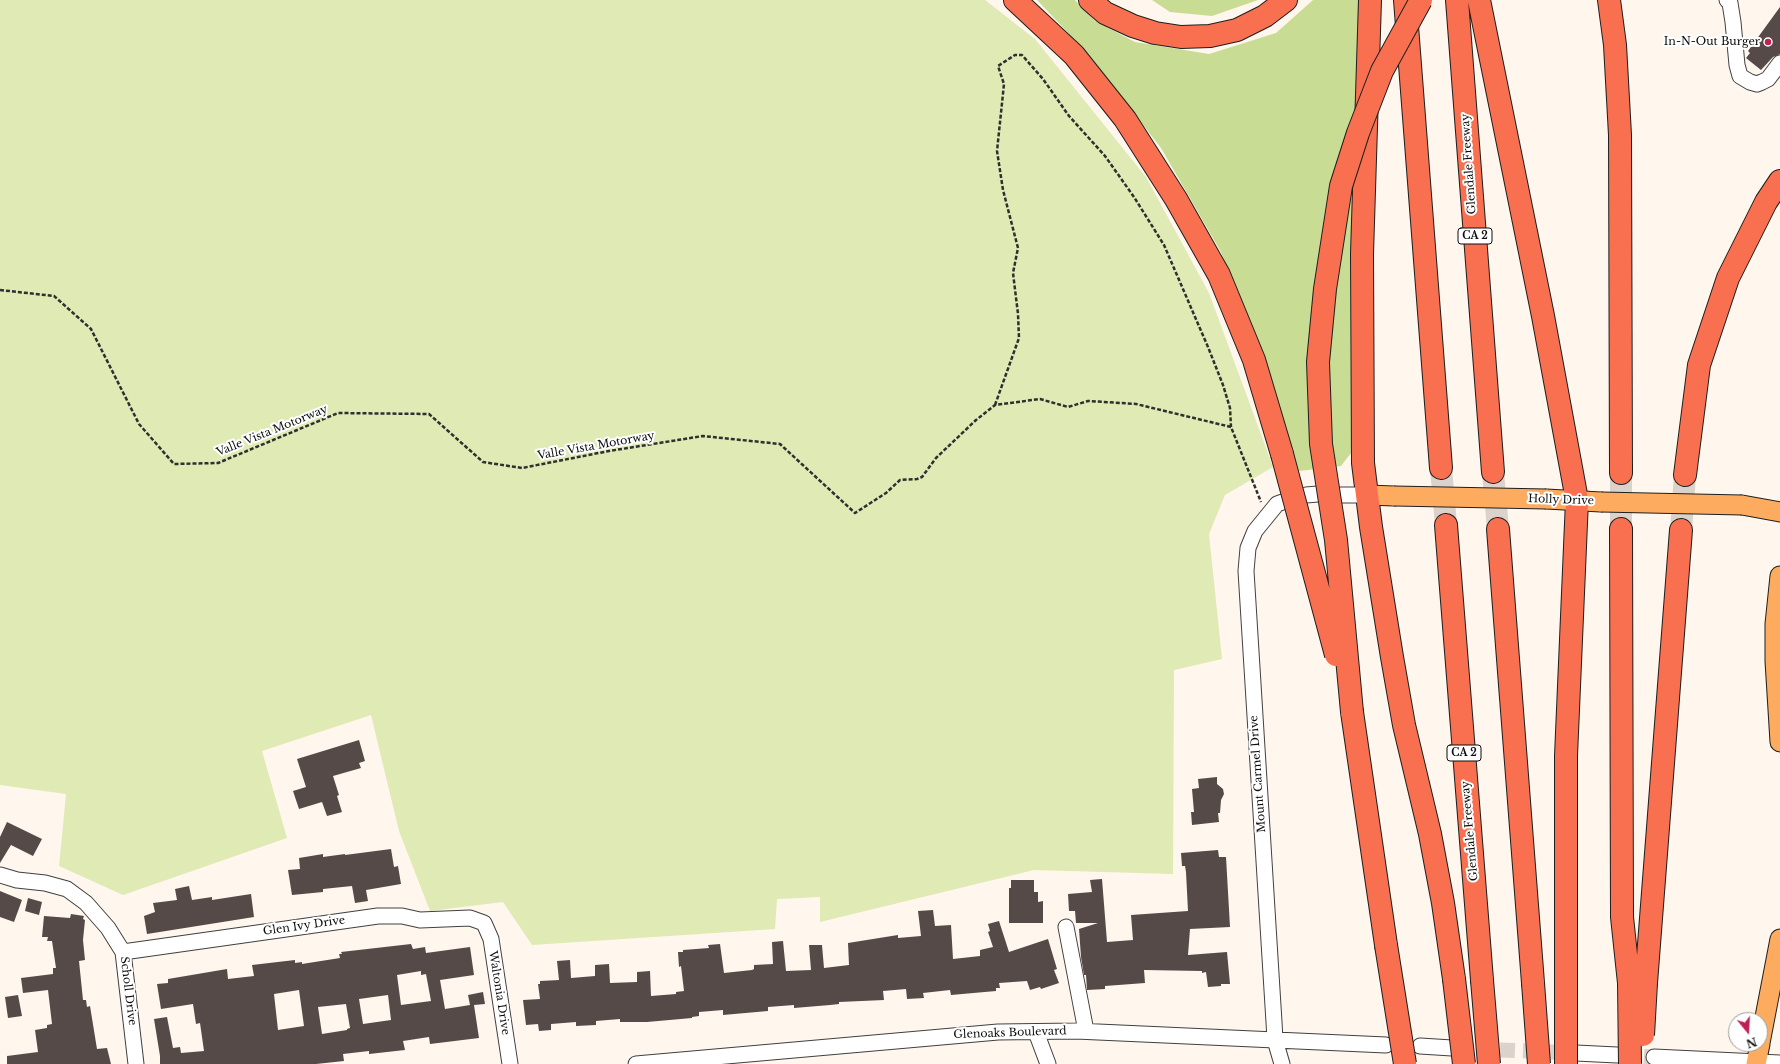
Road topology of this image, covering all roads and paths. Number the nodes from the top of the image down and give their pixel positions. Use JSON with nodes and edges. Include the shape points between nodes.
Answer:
{"nodes":[{"id":1,"x":1015,"y":0,"type":"edge"},
{"id":2,"x":1090,"y":0,"type":"edge"},
{"id":3,"x":1286,"y":0,"type":"edge"},
{"id":4,"x":1370,"y":0,"type":"edge"},
{"id":5,"x":1405,"y":0,"type":"edge"},
{"id":6,"x":1421,"y":0,"type":"edge"},
{"id":7,"x":1457,"y":0,"type":"edge"},
{"id":8,"x":1479,"y":0,"type":"edge"},
{"id":9,"x":1609,"y":0,"type":"edge"},
{"id":10,"x":1727,"y":0,"type":"edge"},
{"id":11,"x":1780,"y":63,"type":"edge"},
{"id":12,"x":1780,"y":181,"type":"edge"},
{"id":13,"x":0,"y":290,"type":"edge"},
{"id":14,"x":996,"y":406,"type":"junction"},
{"id":15,"x":1231,"y":426,"type":"junction"},
{"id":16,"x":1441,"y":468,"type":"tunnel mouth"},
{"id":17,"x":1493,"y":472,"type":"tunnel mouth"},
{"id":18,"x":1621,"y":473,"type":"tunnel mouth"},
{"id":19,"x":1685,"y":475,"type":"tunnel mouth"},
{"id":20,"x":1341,"y":495,"type":"dead end"},
{"id":21,"x":1367,"y":495,"type":"junction"},
{"id":22,"x":1288,"y":500,"type":"dead end"},
{"id":23,"x":1577,"y":500,"type":"junction"},
{"id":24,"x":1780,"y":512,"type":"edge"},
{"id":25,"x":1267,"y":516,"type":"junction"},
{"id":26,"x":1446,"y":525,"type":"tunnel mouth"},
{"id":27,"x":1498,"y":529,"type":"tunnel mouth"},
{"id":28,"x":1621,"y":529,"type":"tunnel mouth"},
{"id":29,"x":1680,"y":530,"type":"tunnel mouth"},
{"id":30,"x":1780,"y":576,"type":"edge"},
{"id":31,"x":1352,"y":712,"type":"junction"},
{"id":32,"x":1780,"y":742,"type":"edge"},
{"id":33,"x":0,"y":875,"type":"edge"},
{"id":34,"x":484,"y":923,"type":"joint"},
{"id":35,"x":1066,"y":927,"type":"dead end"},
{"id":36,"x":1780,"y":939,"type":"edge"},
{"id":37,"x":123,"y":952,"type":"junction"},
{"id":38,"x":1637,"y":983,"type":"junction"},
{"id":39,"x":1086,"y":1031,"type":"junction"},
{"id":40,"x":1036,"y":1032,"type":"junction"},
{"id":41,"x":1276,"y":1040,"type":"junction"},
{"id":42,"x":1386,"y":1045,"type":"dead end"},
{"id":43,"x":1420,"y":1046,"type":"dead end"},
{"id":44,"x":1758,"y":1053,"type":"edge"},
{"id":45,"x":1458,"y":1056,"type":"edge"},
{"id":46,"x":1571,"y":1059,"type":"edge"},
{"id":47,"x":1623,"y":1060,"type":"edge"},
{"id":48,"x":1647,"y":1060,"type":"edge"},
{"id":49,"x":1780,"y":1063,"type":"edge"},
{"id":50,"x":136,"y":1064,"type":"edge"},
{"id":51,"x":510,"y":1064,"type":"edge"},
{"id":52,"x":636,"y":1064,"type":"edge"},
{"id":53,"x":1048,"y":1064,"type":"edge"},
{"id":54,"x":1282,"y":1064,"type":"edge"},
{"id":55,"x":1405,"y":1064,"type":"edge"},
{"id":56,"x":1489,"y":1064,"type":"edge"},
{"id":57,"x":1539,"y":1064,"type":"edge"}],
"edges":[{"from":1,"to":31,"type":"highway","bridge":true,"via":[[1074,55],[1125,119],[1176,199],[1219,275],[1254,360]]},
{"from":2,"to":3,"type":"highway","via":[[1105,13],[1133,26],[1181,37],[1210,36],[1237,30],[1265,16]]},
{"from":4,"to":21,"type":"highway","via":[[1362,254],[1363,463]]},
{"from":5,"to":16,"type":"highway"},
{"from":6,"to":31,"type":"highway","bridge":true,"via":[[1382,71],[1340,186],[1325,289],[1318,362],[1321,444],[1336,540]]},
{"from":7,"to":17,"type":"highway","name":"Glendale Freeway","number":"CA 2"},
{"from":8,"to":23,"type":"highway"},
{"from":9,"to":18,"type":"highway","via":[[1615,45],[1620,135]]},
{"from":10,"to":11,"type":"street","via":[[1730,3],[1740,76],[1757,84],[1768,79]]},
{"from":12,"to":19,"type":"highway","via":[[1766,202],[1728,278],[1699,365]]},
{"from":13,"to":14,"type":"path","name":"Valle Vista Motorway","via":[[54,296],[91,329],[139,424],[174,464],[218,463],[338,413],[429,414],[483,462],[522,468],[703,436],[780,444],[855,513],[886,493],[900,480],[922,477],[942,452],[976,420]]},
{"from":14,"to":15,"type":"path","via":[[1040,399],[1068,407],[1088,401],[1136,404]]},
{"from":14,"to":15,"type":"path","via":[[1019,338],[1013,273],[1018,248],[1003,190],[997,151],[1004,84],[998,66],[1015,55],[1022,55],[1069,116],[1105,156],[1164,245],[1223,385],[1230,408]]},
{"from":15,"to":25,"type":"path"},
{"from":20,"to":21,"type":"street","name":"Holly Drive"},
{"from":21,"to":23,"type":"main road","name":"Holly Drive","bridge":true},
{"from":21,"to":45,"type":"highway","bridge":true,"via":[[1404,724],[1443,903],[1454,979]]},
{"from":22,"to":25,"type":"street","name":"Mount Carmel Drive","via":[[1278,504]]},
{"from":23,"to":24,"type":"main road","name":"Holly Drive","bridge":true,"via":[[1742,505]]},
{"from":23,"to":46,"type":"highway","bridge":true,"via":[[1566,756],[1566,983]]},
{"from":25,"to":41,"type":"street","name":"Mount Carmel Drive","via":[[1255,531],[1248,548],[1246,571]]},
{"from":26,"to":56,"type":"highway","name":"Glendale Freeway","number":"CA 2","bridge":true},
{"from":27,"to":57,"type":"highway","bridge":true},
{"from":28,"to":38,"type":"highway","via":[[1622,917]]},
{"from":29,"to":38,"type":"highway"},
{"from":30,"to":32,"type":"main road","via":[[1775,624]]},
{"from":31,"to":55,"type":"highway","bridge":true},
{"from":33,"to":37,"type":"street","name":"Scholl Drive","via":[[67,889],[86,903],[108,928]]},
{"from":34,"to":37,"type":"street","name":"Glen Ivy Drive","via":[[470,918],[420,920],[402,916],[378,916]]},
{"from":34,"to":51,"type":"street","name":"Waltonia Drive","via":[[491,939]]},
{"from":35,"to":39,"type":"street"},
{"from":36,"to":44,"type":"main road"},
{"from":37,"to":50,"type":"street","name":"Scholl Drive"},
{"from":38,"to":47,"type":"highway","bridge":true},
{"from":38,"to":48,"type":"highway","bridge":true},
{"from":39,"to":40,"type":"street","name":"Glenoaks Boulevard"},
{"from":39,"to":41,"type":"street","name":"Glenoaks Boulevard"},
{"from":40,"to":52,"type":"street","name":"Glenoaks Boulevard","via":[[918,1038]]},
{"from":40,"to":53,"type":"street"},
{"from":41,"to":42,"type":"street","name":"Glenoaks Boulevard"},
{"from":41,"to":54,"type":"street","name":"Mount Carmel Drive"},
{"from":43,"to":45,"type":"street"},
{"from":44,"to":48,"type":"street"},
{"from":44,"to":49,"type":"street"},
{"from":46,"to":47,"type":"street"}]}
